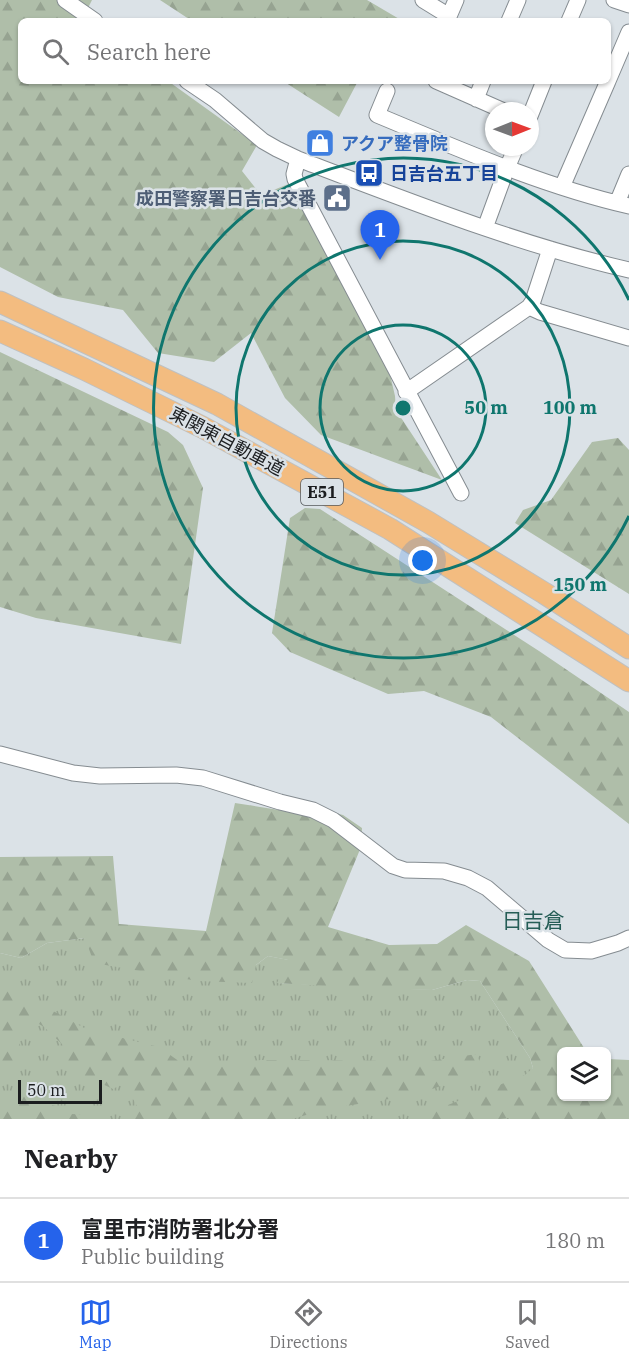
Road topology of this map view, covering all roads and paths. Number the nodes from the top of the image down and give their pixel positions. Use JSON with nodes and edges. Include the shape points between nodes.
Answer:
{"nodes":[{"id":1,"x":65,"y":0,"type":"edge"},
{"id":2,"x":423,"y":0,"type":"edge"},
{"id":3,"x":456,"y":0,"type":"edge"},
{"id":4,"x":518,"y":0,"type":"edge"},
{"id":5,"x":578,"y":0,"type":"edge"},
{"id":6,"x":614,"y":0,"type":"edge"},
{"id":7,"x":629,"y":4,"type":"edge"},
{"id":8,"x":91,"y":18,"type":"edge"},
{"id":9,"x":447,"y":18,"type":"edge"},
{"id":10,"x":448,"y":18,"type":"edge"},
{"id":11,"x":510,"y":18,"type":"edge"},
{"id":12,"x":570,"y":18,"type":"edge"},
{"id":13,"x":629,"y":32,"type":"edge"},
{"id":14,"x":623,"y":62,"type":"edge"},
{"id":15,"x":611,"y":77,"type":"edge"},
{"id":16,"x":191,"y":84,"type":"edge"},
{"id":17,"x":443,"y":84,"type":"edge"},
{"id":18,"x":482,"y":84,"type":"edge"},
{"id":19,"x":543,"y":84,"type":"edge"},
{"id":20,"x":607,"y":84,"type":"edge"},
{"id":21,"x":387,"y":91,"type":"dead end"},
{"id":22,"x":476,"y":99,"type":"junction"},
{"id":23,"x":536,"y":102,"type":"edge"},
{"id":24,"x":485,"y":103,"type":"edge"},
{"id":25,"x":512,"y":156,"type":"edge"},
{"id":26,"x":298,"y":159,"type":"junction"},
{"id":27,"x":507,"y":168,"type":"junction"},
{"id":28,"x":629,"y":174,"type":"edge"},
{"id":29,"x":562,"y":187,"type":"junction"},
{"id":30,"x":623,"y":204,"type":"edge"},
{"id":31,"x":485,"y":228,"type":"junction"},
{"id":32,"x":550,"y":249,"type":"junction"},
{"id":33,"x":629,"y":270,"type":"edge"},
{"id":34,"x":0,"y":302,"type":"edge"},
{"id":35,"x":529,"y":307,"type":"junction"},
{"id":36,"x":0,"y":331,"type":"edge"},
{"id":37,"x":629,"y":338,"type":"edge"},
{"id":38,"x":406,"y":392,"type":"junction"},
{"id":39,"x":461,"y":493,"type":"dead end"},
{"id":40,"x":629,"y":648,"type":"edge"},
{"id":41,"x":629,"y":681,"type":"edge"},
{"id":42,"x":0,"y":754,"type":"edge"},
{"id":43,"x":629,"y":938,"type":"edge"}],
"edges":[{"from":1,"to":8,"type":"street"},
{"from":2,"to":9,"type":"street"},
{"from":3,"to":10,"type":"street"},
{"from":4,"to":11,"type":"street"},
{"from":5,"to":12,"type":"street"},
{"from":6,"to":7,"type":"street"},
{"from":13,"to":14,"type":"street"},
{"from":14,"to":15,"type":"street"},
{"from":16,"to":26,"type":"street","via":[[263,141]]},
{"from":17,"to":22,"type":"street"},
{"from":18,"to":22,"type":"street"},
{"from":19,"to":23,"type":"street"},
{"from":20,"to":29,"type":"street"},
{"from":21,"to":27,"type":"street","via":[[377,115]]},
{"from":22,"to":24,"type":"street"},
{"from":25,"to":27,"type":"street"},
{"from":26,"to":31,"type":"street"},
{"from":26,"to":38,"type":"street","via":[[295,179]]},
{"from":27,"to":29,"type":"street"},
{"from":27,"to":31,"type":"street"},
{"from":28,"to":30,"type":"street"},
{"from":29,"to":30,"type":"street"},
{"from":31,"to":32,"type":"street"},
{"from":32,"to":33,"type":"street"},
{"from":32,"to":35,"type":"street"},
{"from":34,"to":40,"type":"highway","name":"東関東自動車道","number":"E51","via":[[227,409],[428,522]]},
{"from":35,"to":37,"type":"street"},
{"from":35,"to":38,"type":"street"},
{"from":36,"to":41,"type":"highway","name":"東関東自動車道","number":"E51","via":[[202,427],[390,529]]},
{"from":38,"to":39,"type":"street"},
{"from":42,"to":43,"type":"street","via":[[73,773],[203,778],[313,810],[333,820],[393,866],[444,871],[487,888],[548,940],[566,950],[591,951]]}]}
